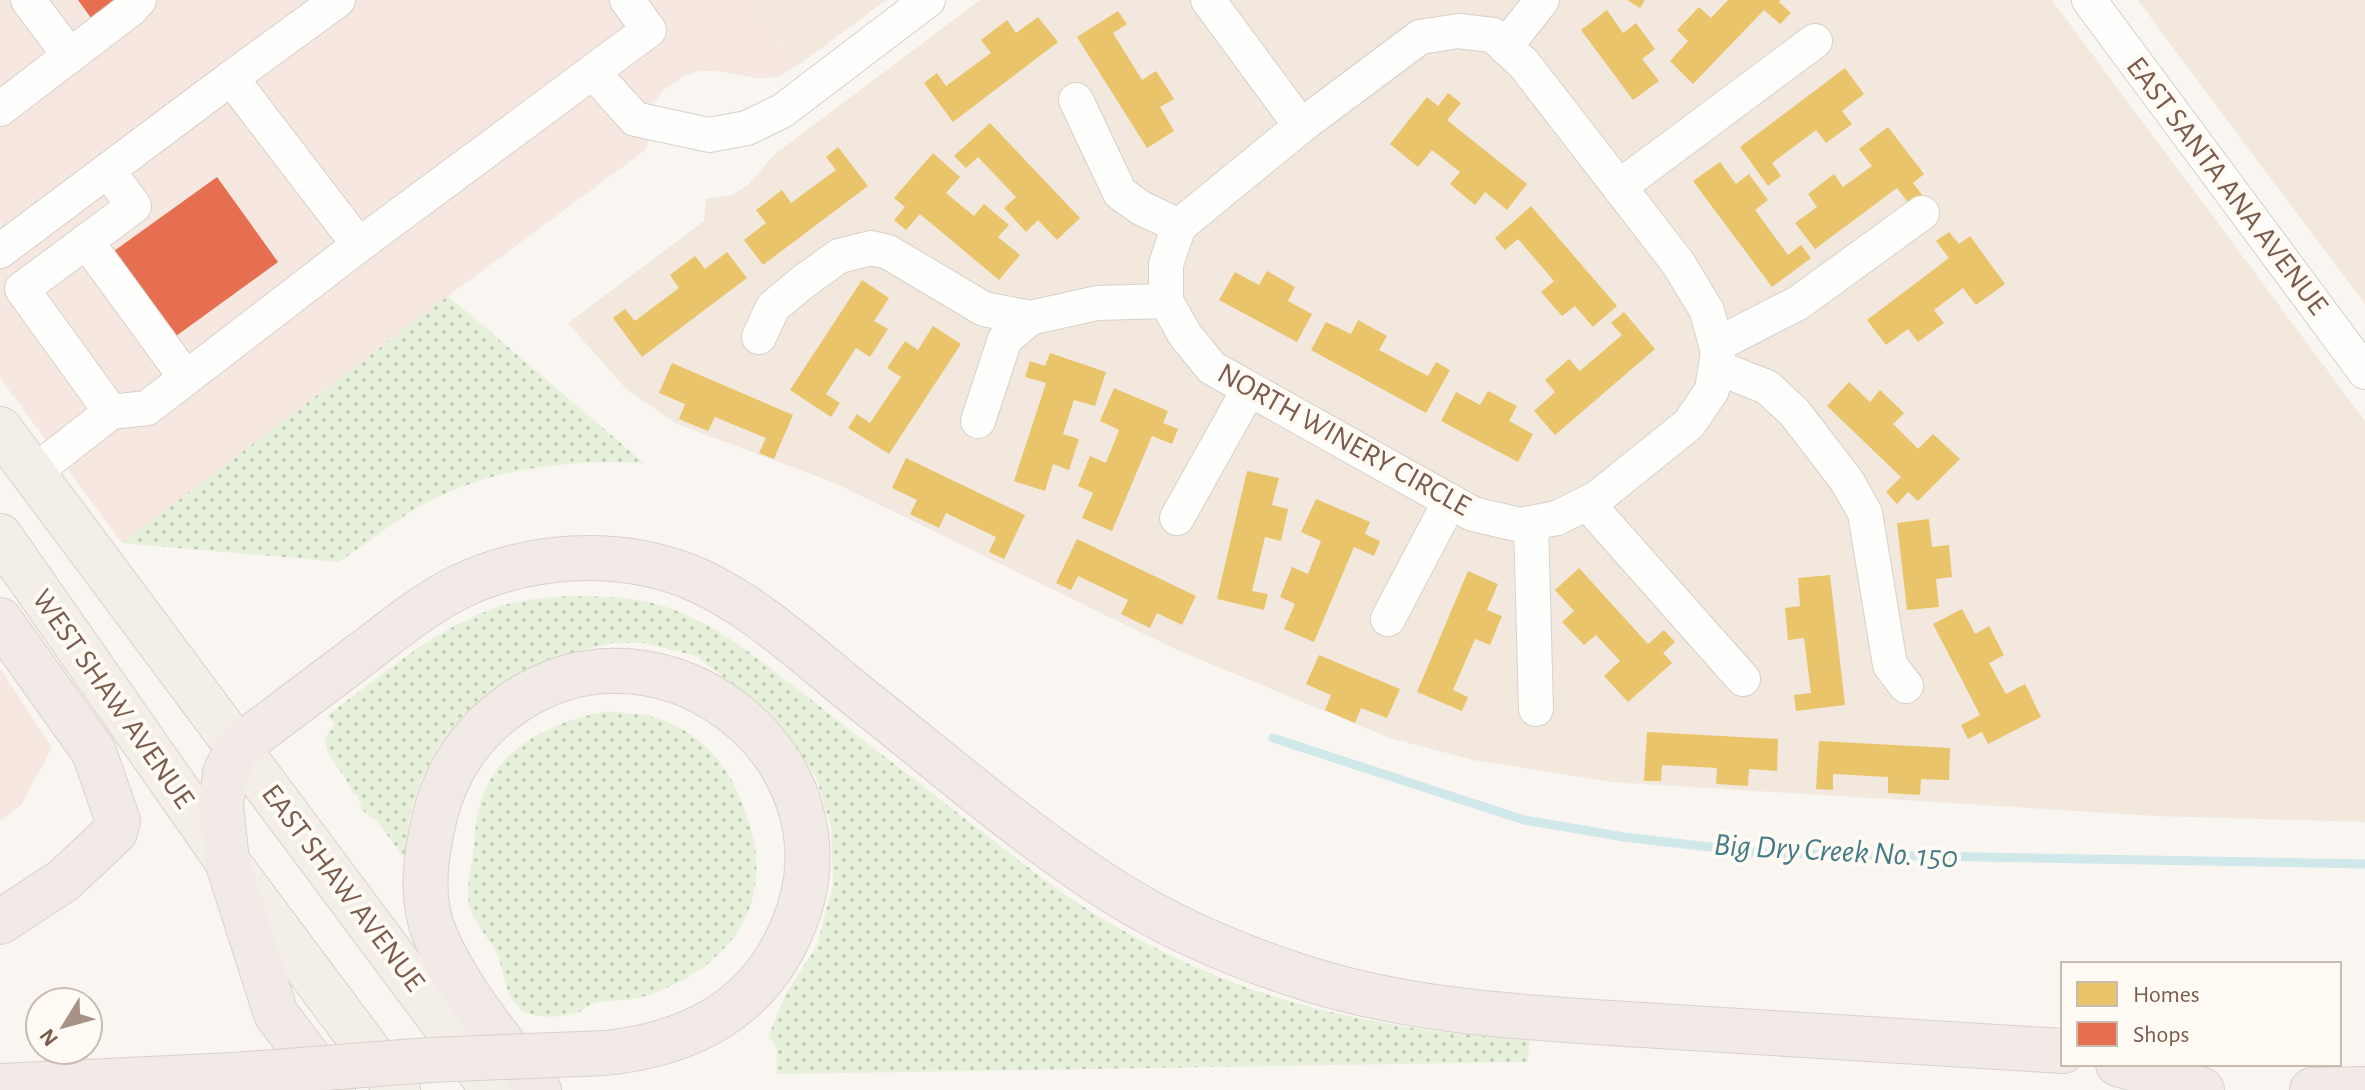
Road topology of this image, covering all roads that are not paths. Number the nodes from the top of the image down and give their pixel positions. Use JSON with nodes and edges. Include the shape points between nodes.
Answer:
{"nodes":[{"id":1,"x":28,"y":0,"type":"edge"},
{"id":2,"x":139,"y":0,"type":"edge"},
{"id":3,"x":338,"y":0,"type":"edge"},
{"id":4,"x":627,"y":0,"type":"edge"},
{"id":5,"x":928,"y":0,"type":"edge"},
{"id":6,"x":1208,"y":0,"type":"edge"},
{"id":7,"x":1542,"y":0,"type":"edge"},
{"id":8,"x":2089,"y":0,"type":"edge"},
{"id":9,"x":1815,"y":41,"type":"dead end"},
{"id":10,"x":1505,"y":47,"type":"junction"},
{"id":11,"x":70,"y":56,"type":"junction"},
{"id":12,"x":593,"y":72,"type":"junction"},
{"id":13,"x":231,"y":78,"type":"junction"},
{"id":14,"x":1076,"y":100,"type":"dead end"},
{"id":15,"x":0,"y":109,"type":"edge"},
{"id":16,"x":1301,"y":126,"type":"junction"},
{"id":17,"x":108,"y":171,"type":"junction"},
{"id":18,"x":1619,"y":187,"type":"junction"},
{"id":19,"x":1922,"y":213,"type":"dead end"},
{"id":20,"x":1179,"y":226,"type":"junction"},
{"id":21,"x":86,"y":241,"type":"junction"},
{"id":22,"x":359,"y":245,"type":"junction"},
{"id":23,"x":0,"y":251,"type":"edge"},
{"id":24,"x":0,"y":259,"type":"edge"},
{"id":25,"x":11,"y":297,"type":"edge"},
{"id":26,"x":1166,"y":301,"type":"junction"},
{"id":27,"x":1030,"y":318,"type":"junction"},
{"id":28,"x":759,"y":337,"type":"dead end"},
{"id":29,"x":1716,"y":356,"type":"junction"},
{"id":30,"x":2365,"y":372,"type":"edge"},
{"id":31,"x":186,"y":378,"type":"junction"},
{"id":32,"x":1249,"y":389,"type":"junction"},
{"id":33,"x":111,"y":412,"type":"junction"},
{"id":34,"x":978,"y":421,"type":"dead end"},
{"id":35,"x":0,"y":429,"type":"edge"},
{"id":36,"x":33,"y":473,"type":"junction"},
{"id":37,"x":1450,"y":501,"type":"junction"},
{"id":38,"x":1587,"y":503,"type":"junction"},
{"id":39,"x":1177,"y":518,"type":"dead end"},
{"id":40,"x":1531,"y":523,"type":"junction"},
{"id":41,"x":0,"y":536,"type":"edge"},
{"id":42,"x":1388,"y":619,"type":"dead end"},
{"id":43,"x":0,"y":620,"type":"edge"},
{"id":44,"x":1743,"y":679,"type":"dead end"},
{"id":45,"x":1906,"y":686,"type":"dead end"},
{"id":46,"x":1536,"y":709,"type":"dead end"},
{"id":47,"x":238,"y":747,"type":"junction"},
{"id":48,"x":227,"y":861,"type":"junction"},
{"id":49,"x":0,"y":922,"type":"edge"},
{"id":50,"x":2061,"y":1051,"type":"edge"},
{"id":51,"x":2124,"y":1066,"type":"edge"},
{"id":52,"x":0,"y":1086,"type":"edge"},
{"id":53,"x":2365,"y":1089,"type":"edge"},
{"id":54,"x":333,"y":1090,"type":"edge"},
{"id":55,"x":398,"y":1090,"type":"edge"},
{"id":56,"x":493,"y":1090,"type":"edge"},
{"id":57,"x":539,"y":1090,"type":"edge"},
{"id":58,"x":2202,"y":1090,"type":"edge"},
{"id":59,"x":2312,"y":1090,"type":"edge"}],
"edges":[{"from":1,"to":11,"type":"street"},
{"from":2,"to":11,"type":"street"},
{"from":3,"to":13,"type":"street"},
{"from":4,"to":12,"type":"street","via":[[649,30]]},
{"from":5,"to":12,"type":"street","via":[[782,111],[747,128],[709,135],[635,119]]},
{"from":6,"to":16,"type":"street"},
{"from":7,"to":10,"type":"street"},
{"from":8,"to":30,"type":"street","name":"EAST SANTA ANA AVENUE"},
{"from":9,"to":18,"type":"street"},
{"from":10,"to":16,"type":"street","via":[[1493,35],[1458,31],[1420,37]]},
{"from":10,"to":18,"type":"street"},
{"from":11,"to":15,"type":"street"},
{"from":12,"to":22,"type":"street"},
{"from":13,"to":17,"type":"street"},
{"from":13,"to":22,"type":"street"},
{"from":14,"to":20,"type":"street","via":[[1120,193]]},
{"from":16,"to":20,"type":"street"},
{"from":17,"to":21,"type":"street","via":[[134,206]]},
{"from":17,"to":23,"type":"street"},
{"from":18,"to":29,"type":"street","via":[[1678,263],[1707,311]]},
{"from":19,"to":29,"type":"street"},
{"from":20,"to":26,"type":"street","via":[[1166,264]]},
{"from":21,"to":25,"type":"street"},
{"from":21,"to":31,"type":"street"},
{"from":22,"to":31,"type":"street"},
{"from":24,"to":25,"type":"street"},
{"from":25,"to":33,"type":"street"},
{"from":26,"to":27,"type":"street","via":[[1097,303]]},
{"from":26,"to":32,"type":"street","name":"NORTH WINERY CIRCLE","via":[[1212,368]]},
{"from":27,"to":28,"type":"street","via":[[984,309],[888,252],[871,248],[839,256],[785,296],[773,307]]},
{"from":27,"to":34,"type":"street","via":[[1005,339]]},
{"from":29,"to":38,"type":"street","name":"NORTH WINERY CIRCLE","via":[[1712,390],[1689,424]]},
{"from":29,"to":45,"type":"street","via":[[1767,387],[1794,412],[1847,481],[1865,513],[1890,665]]},
{"from":31,"to":33,"type":"street","via":[[147,408]]},
{"from":32,"to":37,"type":"street","name":"NORTH WINERY CIRCLE"},
{"from":32,"to":39,"type":"street"},
{"from":33,"to":36,"type":"street"},
{"from":35,"to":36,"type":"main road"},
{"from":36,"to":47,"type":"main road","name":"EAST SHAW AVENUE"},
{"from":37,"to":40,"type":"street","name":"NORTH WINERY CIRCLE","via":[[1473,514]]},
{"from":37,"to":42,"type":"street"},
{"from":38,"to":40,"type":"street","name":"NORTH WINERY CIRCLE","via":[[1557,518]]},
{"from":38,"to":44,"type":"street"},
{"from":40,"to":46,"type":"street"},
{"from":41,"to":48,"type":"main road","name":"WEST SHAW AVENUE"},
{"from":43,"to":49,"type":"highway","via":[[94,752],[118,821],[115,832],[83,864]]},
{"from":47,"to":48,"type":"highway","via":[[225,773],[221,806]]},
{"from":47,"to":50,"type":"highway","via":[[404,622],[461,586],[533,563],[611,558],[648,563],[689,576],[762,621],[1114,892],[1201,938],[1292,974],[1419,1006],[1538,1018]]},
{"from":47,"to":56,"type":"main road","name":"EAST SHAW AVENUE"},
{"from":48,"to":54,"type":"highway","via":[[276,1014]]},
{"from":48,"to":55,"type":"main road"},
{"from":51,"to":58,"type":"highway"},
{"from":52,"to":57,"type":"highway","bridge":true,"via":[[429,1060],[605,1053],[659,1045],[701,1027],[748,995],[770,970],[802,902],[807,850],[786,772],[765,742],[714,698],[674,680],[601,670],[539,688],[486,725],[459,757],[446,783],[432,827],[426,894],[434,934],[475,1005]]},
{"from":53,"to":59,"type":"highway"}]}
